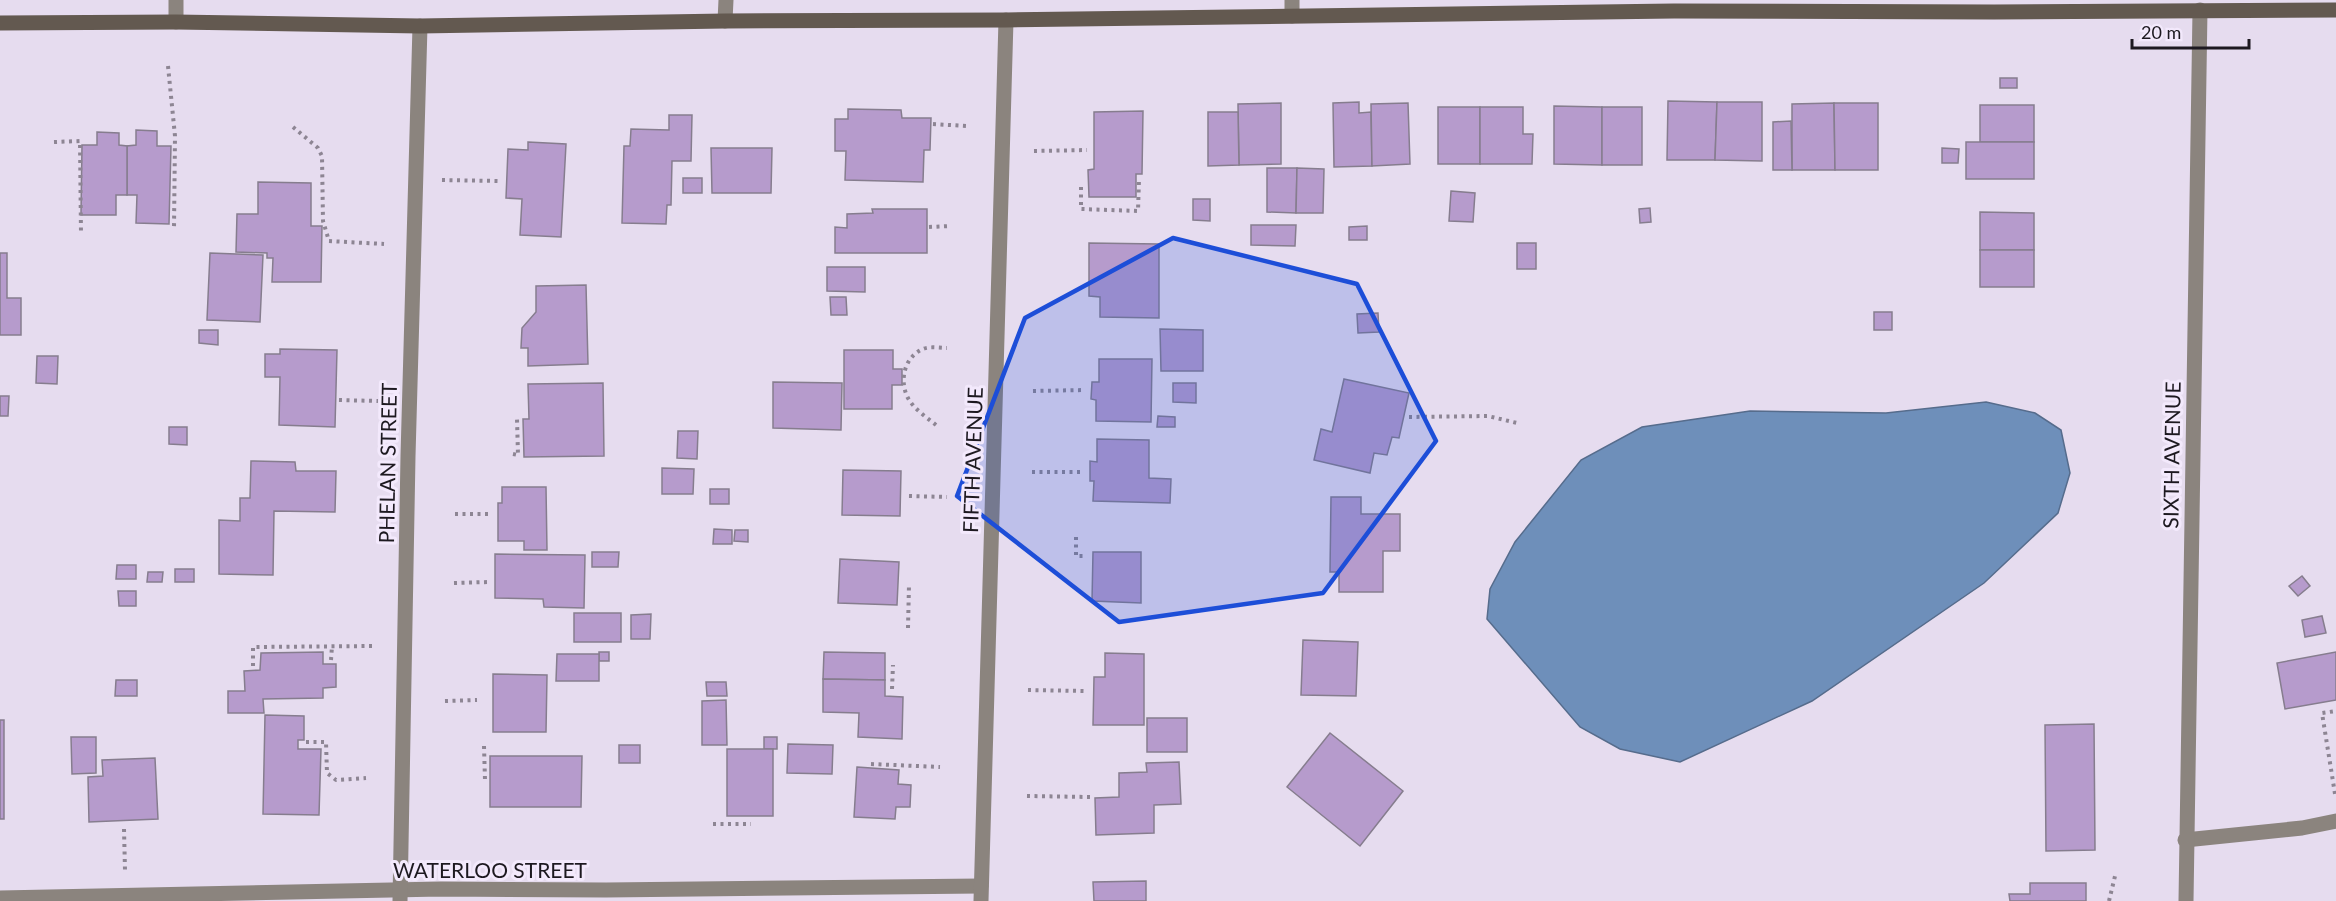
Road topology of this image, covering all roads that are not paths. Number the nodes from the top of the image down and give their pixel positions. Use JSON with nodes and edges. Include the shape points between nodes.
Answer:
{"nodes":[{"id":1,"x":176,"y":0,"type":"edge"},
{"id":2,"x":726,"y":0,"type":"edge"},
{"id":3,"x":1292,"y":0,"type":"edge"},
{"id":4,"x":1994,"y":6,"type":"edge"},
{"id":5,"x":2200,"y":10,"type":"junction"},
{"id":6,"x":2336,"y":10,"type":"edge"},
{"id":7,"x":1292,"y":16,"type":"junction"},
{"id":8,"x":1006,"y":20,"type":"junction"},
{"id":9,"x":725,"y":21,"type":"junction"},
{"id":10,"x":176,"y":22,"type":"junction"},
{"id":11,"x":0,"y":23,"type":"edge"},
{"id":12,"x":420,"y":26,"type":"junction"},
{"id":13,"x":2336,"y":821,"type":"edge"},
{"id":14,"x":2186,"y":840,"type":"junction"},
{"id":15,"x":981,"y":893,"type":"edge"},
{"id":16,"x":400,"y":896,"type":"edge"},
{"id":17,"x":0,"y":898,"type":"edge"},
{"id":18,"x":2186,"y":901,"type":"edge"}],
"edges":[{"from":1,"to":10,"type":"street"},
{"from":2,"to":9,"type":"street"},
{"from":3,"to":7,"type":"street"},
{"from":4,"to":5,"type":"main road"},
{"from":4,"to":7,"type":"main road"},
{"from":5,"to":6,"type":"main road"},
{"from":5,"to":14,"type":"street","name":"SIXTH AVENUE"},
{"from":7,"to":8,"type":"main road"},
{"from":8,"to":9,"type":"main road"},
{"from":8,"to":15,"type":"street","name":"FIFTH AVENUE"},
{"from":9,"to":12,"type":"main road"},
{"from":10,"to":11,"type":"main road"},
{"from":10,"to":12,"type":"main road"},
{"from":12,"to":16,"type":"street","name":"PHELAN STREET"},
{"from":13,"to":14,"type":"street"},
{"from":14,"to":18,"type":"street","name":"SIXTH AVENUE"},
{"from":15,"to":16,"type":"street","name":"WATERLOO STREET"},
{"from":16,"to":17,"type":"street","name":"WATERLOO STREET"}]}
